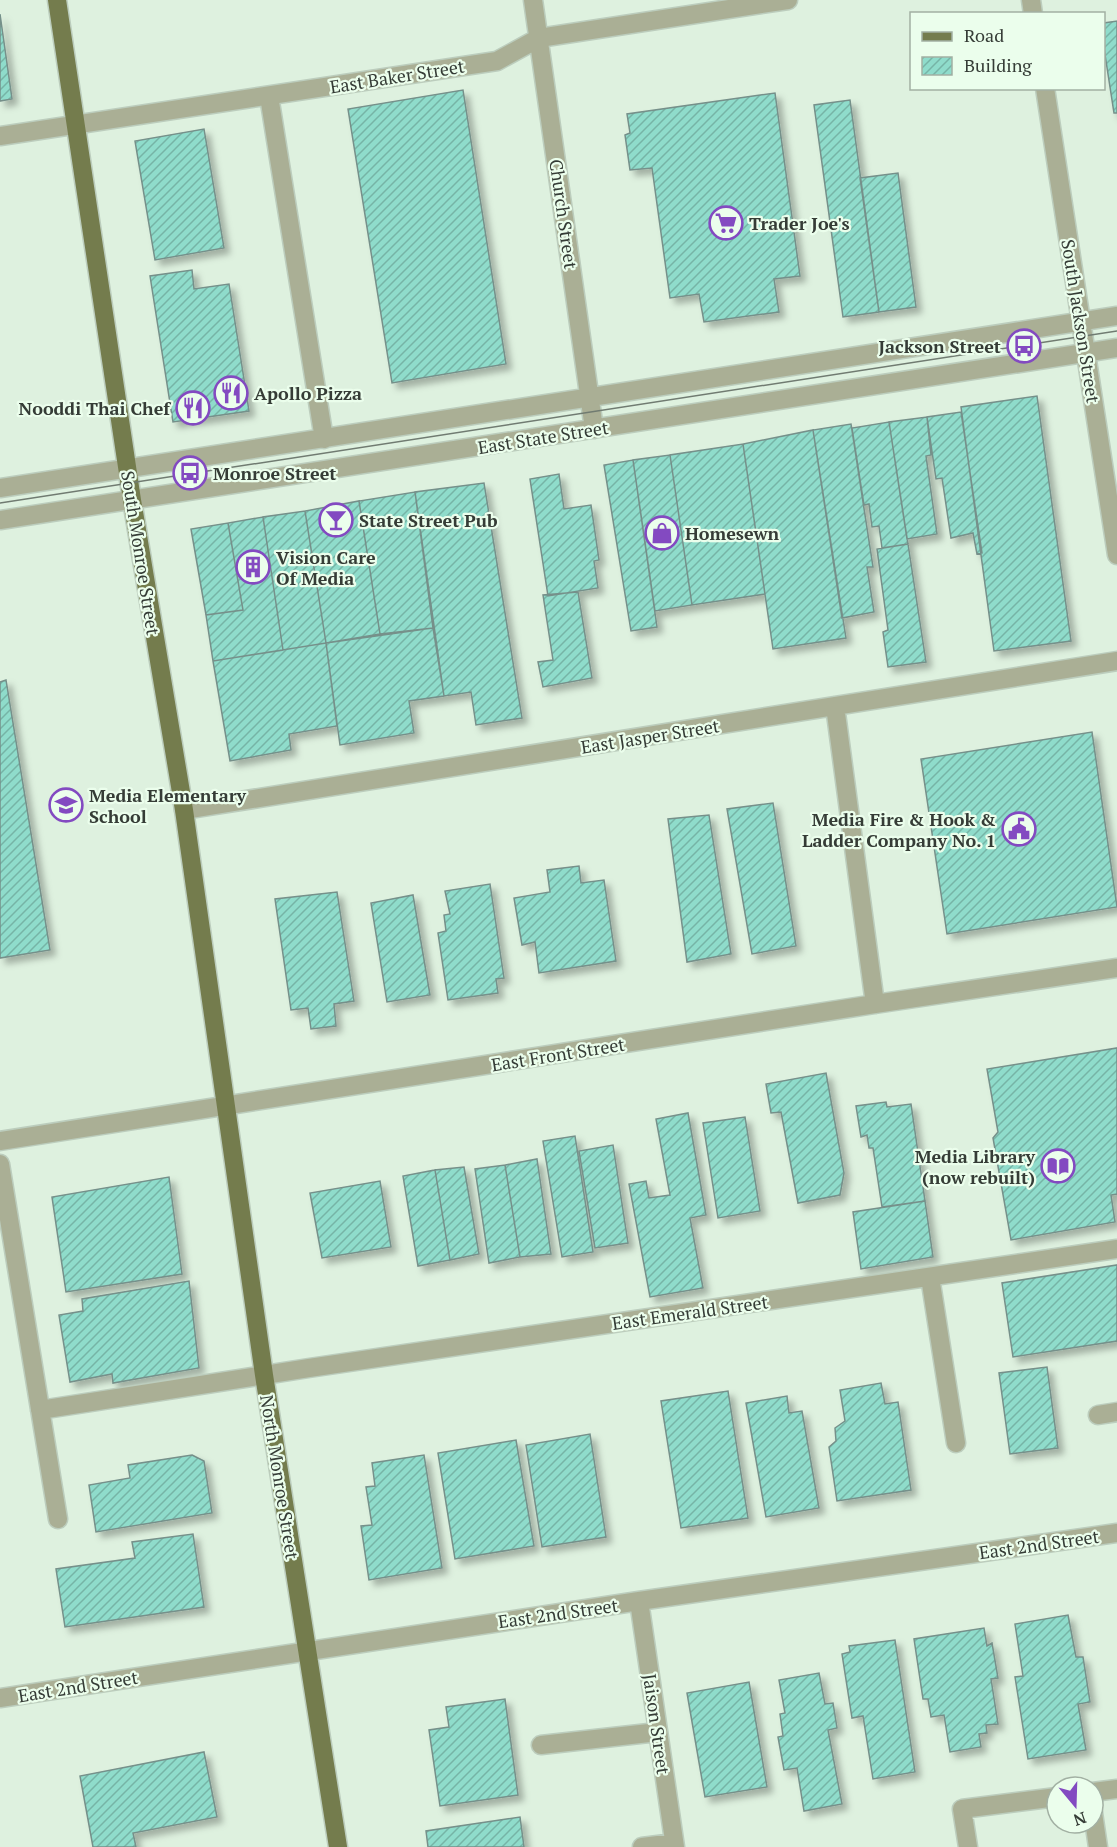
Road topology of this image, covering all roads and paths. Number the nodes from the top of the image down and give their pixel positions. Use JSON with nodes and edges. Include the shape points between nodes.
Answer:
{"nodes":[{"id":1,"x":57,"y":0,"type":"edge"},
{"id":2,"x":533,"y":0,"type":"edge"},
{"id":3,"x":788,"y":0,"type":"edge"},
{"id":4,"x":539,"y":38,"type":"junction"},
{"id":5,"x":1045,"y":90,"type":"edge"},
{"id":6,"x":269,"y":96,"type":"junction"},
{"id":7,"x":76,"y":124,"type":"junction"},
{"id":8,"x":0,"y":136,"type":"edge"},
{"id":9,"x":1117,"y":316,"type":"edge"},
{"id":10,"x":1082,"y":322,"type":"junction"},
{"id":11,"x":1117,"y":348,"type":"edge"},
{"id":12,"x":1087,"y":353,"type":"junction"},
{"id":13,"x":589,"y":398,"type":"junction"},
{"id":14,"x":594,"y":429,"type":"junction"},
{"id":15,"x":324,"y":438,"type":"junction"},
{"id":16,"x":127,"y":469,"type":"junction"},
{"id":17,"x":0,"y":488,"type":"edge"},
{"id":18,"x":132,"y":500,"type":"junction"},
{"id":19,"x":0,"y":520,"type":"edge"},
{"id":20,"x":1117,"y":555,"type":"edge"},
{"id":21,"x":1117,"y":661,"type":"edge"},
{"id":22,"x":835,"y":706,"type":"junction"},
{"id":23,"x":184,"y":810,"type":"junction"},
{"id":24,"x":1117,"y":968,"type":"edge"},
{"id":25,"x":875,"y":1004,"type":"junction"},
{"id":26,"x":226,"y":1106,"type":"junction"},
{"id":27,"x":0,"y":1141,"type":"edge"},
{"id":28,"x":0,"y":1164,"type":"edge"},
{"id":29,"x":1117,"y":1249,"type":"edge"},
{"id":30,"x":930,"y":1277,"type":"junction"},
{"id":31,"x":264,"y":1375,"type":"junction"},
{"id":32,"x":40,"y":1410,"type":"junction"},
{"id":33,"x":1117,"y":1412,"type":"edge"},
{"id":34,"x":1098,"y":1415,"type":"dead end"},
{"id":35,"x":956,"y":1443,"type":"dead end"},
{"id":36,"x":58,"y":1519,"type":"dead end"},
{"id":37,"x":1117,"y":1533,"type":"edge"},
{"id":38,"x":639,"y":1601,"type":"junction"},
{"id":39,"x":307,"y":1650,"type":"junction"},
{"id":40,"x":0,"y":1698,"type":"edge"},
{"id":41,"x":658,"y":1732,"type":"junction"},
{"id":42,"x":541,"y":1745,"type":"dead end"},
{"id":43,"x":1045,"y":1799,"type":"edge"},
{"id":44,"x":674,"y":1845,"type":"edge"},
{"id":45,"x":338,"y":1847,"type":"edge"},
{"id":46,"x":642,"y":1847,"type":"edge"},
{"id":47,"x":968,"y":1847,"type":"edge"}],
"edges":[{"from":1,"to":7,"type":"main road","name":"South Monroe Street"},
{"from":2,"to":4,"type":"street","name":"Church Street"},
{"from":3,"to":4,"type":"street","name":"East Baker Street"},
{"from":4,"to":6,"type":"street","name":"East Baker Street","via":[[497,61]]},
{"from":4,"to":13,"type":"street","name":"Church Street"},
{"from":5,"to":10,"type":"street","name":"South Jackson Street"},
{"from":6,"to":7,"type":"street","name":"East Baker Street"},
{"from":6,"to":15,"type":"street"},
{"from":7,"to":8,"type":"street","name":"East Baker Street"},
{"from":7,"to":16,"type":"main road","name":"South Monroe Street"},
{"from":9,"to":10,"type":"street","name":"East State Street"},
{"from":10,"to":12,"type":"street","name":"South Jackson Street"},
{"from":10,"to":13,"type":"street","name":"East State Street"},
{"from":11,"to":12,"type":"street","name":"East State Street"},
{"from":12,"to":14,"type":"street","name":"East State Street"},
{"from":12,"to":20,"type":"street","name":"South Jackson Street"},
{"from":13,"to":14,"type":"street","name":"Church Street"},
{"from":13,"to":15,"type":"street","name":"East State Street"},
{"from":14,"to":18,"type":"street","name":"East State Street"},
{"from":15,"to":16,"type":"street","name":"East State Street"},
{"from":16,"to":17,"type":"street","name":"East State Street"},
{"from":16,"to":18,"type":"main road","name":"South Monroe Street"},
{"from":18,"to":19,"type":"street","name":"East State Street"},
{"from":18,"to":23,"type":"main road","name":"South Monroe Street"},
{"from":21,"to":22,"type":"street","name":"East Jasper Street"},
{"from":22,"to":23,"type":"street","name":"East Jasper Street"},
{"from":22,"to":25,"type":"street"},
{"from":23,"to":26,"type":"main road","name":"South Monroe Street"},
{"from":24,"to":25,"type":"street","name":"East Front Street"},
{"from":25,"to":26,"type":"street","name":"East Front Street"},
{"from":26,"to":27,"type":"street","name":"East Front Street"},
{"from":26,"to":31,"type":"main road","name":"North Monroe Street"},
{"from":28,"to":32,"type":"street"},
{"from":29,"to":30,"type":"street","name":"East Emerald Street"},
{"from":30,"to":31,"type":"street","name":"East Emerald Street"},
{"from":30,"to":35,"type":"street"},
{"from":31,"to":32,"type":"street","name":"East Emerald Street"},
{"from":31,"to":39,"type":"main road","name":"North Monroe Street"},
{"from":32,"to":36,"type":"street"},
{"from":33,"to":34,"type":"street"},
{"from":37,"to":38,"type":"street","name":"East 2nd Street"},
{"from":38,"to":39,"type":"street","name":"East 2nd Street"},
{"from":38,"to":41,"type":"street","name":"Jaison Street"},
{"from":39,"to":40,"type":"street","name":"East 2nd Street"},
{"from":39,"to":45,"type":"main road","name":"North Monroe Street"},
{"from":41,"to":42,"type":"street"},
{"from":41,"to":44,"type":"street","name":"Jaison Street"},
{"from":43,"to":47,"type":"street","via":[[962,1809]]},
{"from":44,"to":46,"type":"street"}]}
